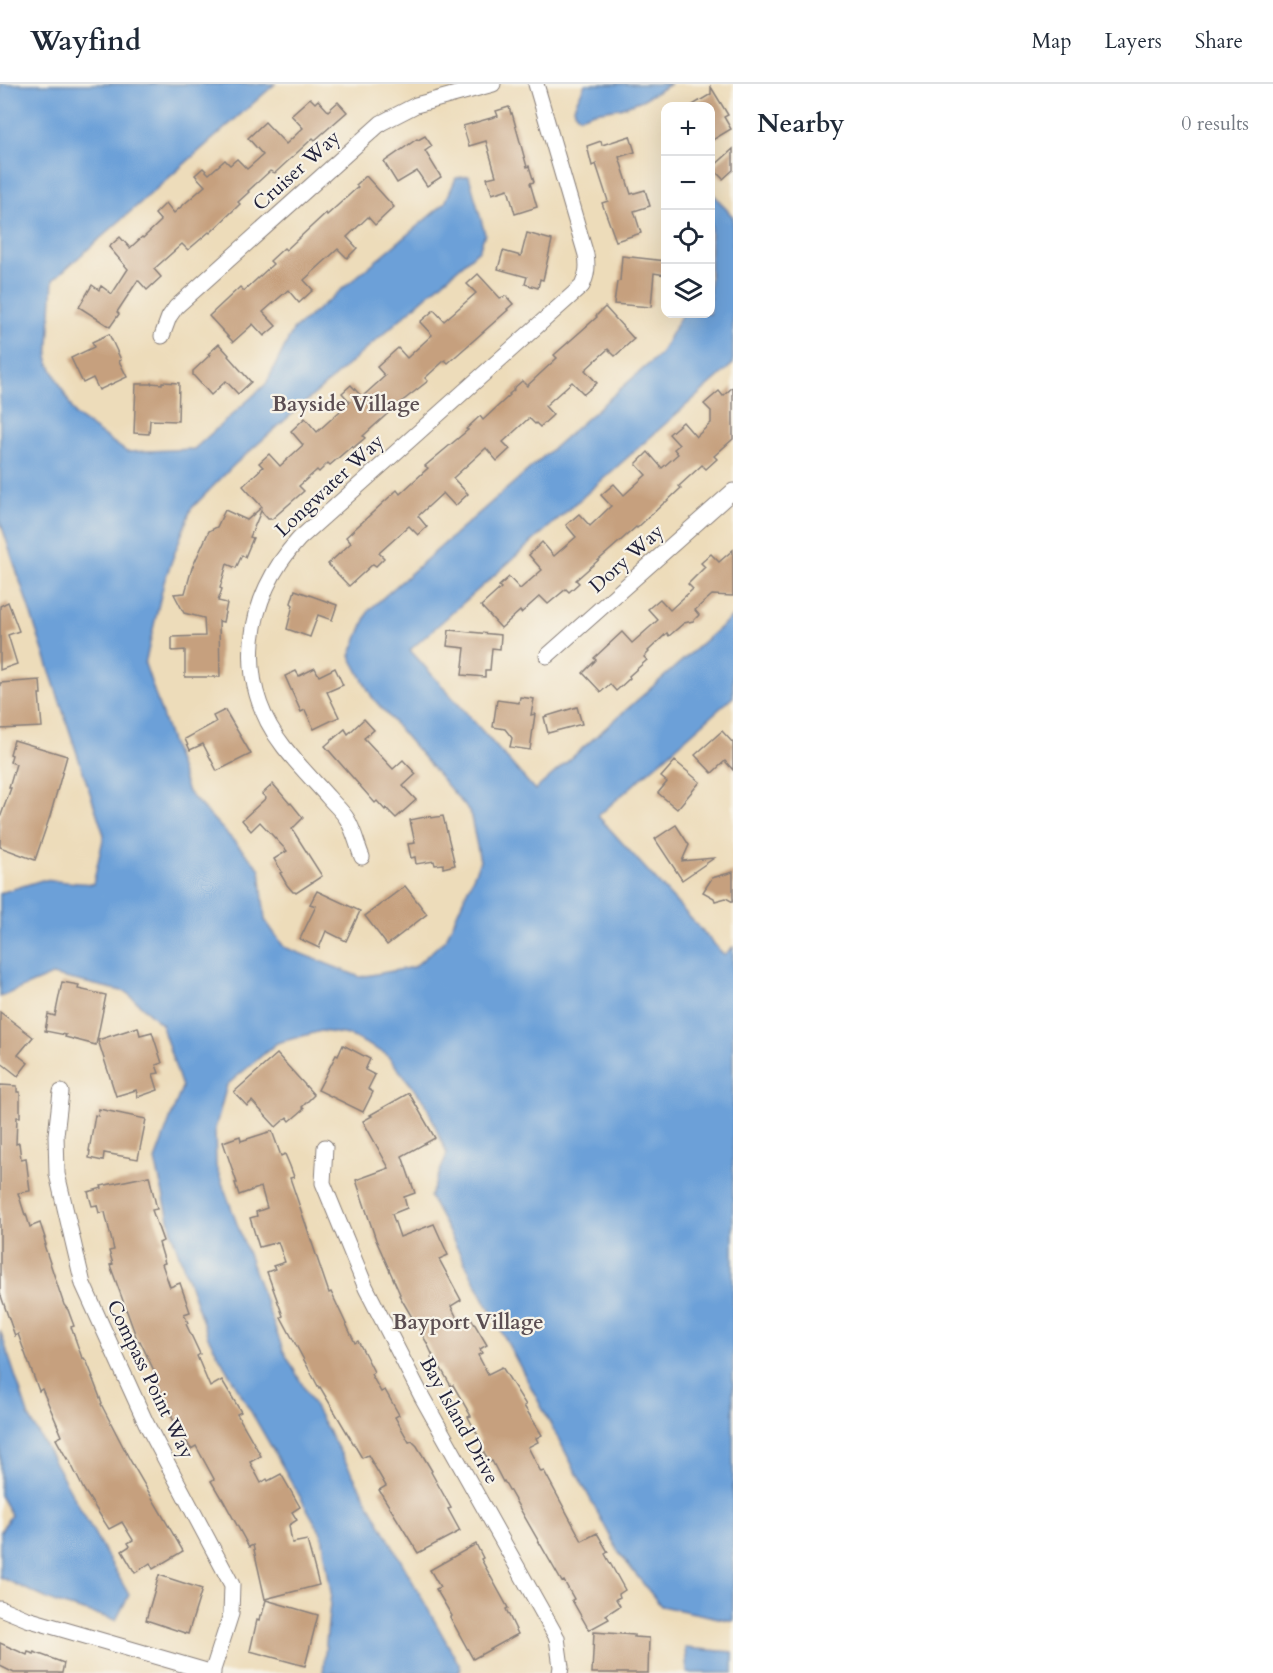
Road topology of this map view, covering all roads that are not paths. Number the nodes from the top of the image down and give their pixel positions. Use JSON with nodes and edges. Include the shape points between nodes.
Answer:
{"nodes":[{"id":1,"x":493,"y":84,"type":"edge"},
{"id":2,"x":536,"y":84,"type":"edge"},
{"id":3,"x":162,"y":336,"type":"dead end"},
{"id":4,"x":733,"y":491,"type":"edge"},
{"id":5,"x":548,"y":656,"type":"dead end"},
{"id":6,"x":362,"y":857,"type":"dead end"},
{"id":7,"x":61,"y":1092,"type":"dead end"},
{"id":8,"x":326,"y":1147,"type":"dead end"},
{"id":9,"x":0,"y":1608,"type":"edge"},
{"id":10,"x":212,"y":1673,"type":"edge"},
{"id":11,"x":560,"y":1673,"type":"edge"}],
"edges":[{"from":1,"to":3,"type":"street","name":"Cruiser Way","via":[[416,105],[381,123],[176,307]]},
{"from":2,"to":6,"type":"street","name":"Longwater Way","via":[[586,255],[588,266],[582,286],[299,538],[278,564],[257,610],[251,650],[262,709],[284,746],[347,819]]},
{"from":4,"to":5,"type":"street","name":"Dory Way"},
{"from":7,"to":10,"type":"street","name":"Compass Point Way","via":[[57,1174],[83,1284],[146,1423],[232,1585],[231,1614]]},
{"from":8,"to":11,"type":"street","name":"Bay Island Drive","via":[[324,1183],[366,1288],[422,1397],[557,1638]]},
{"from":9,"to":10,"type":"street"}]}
